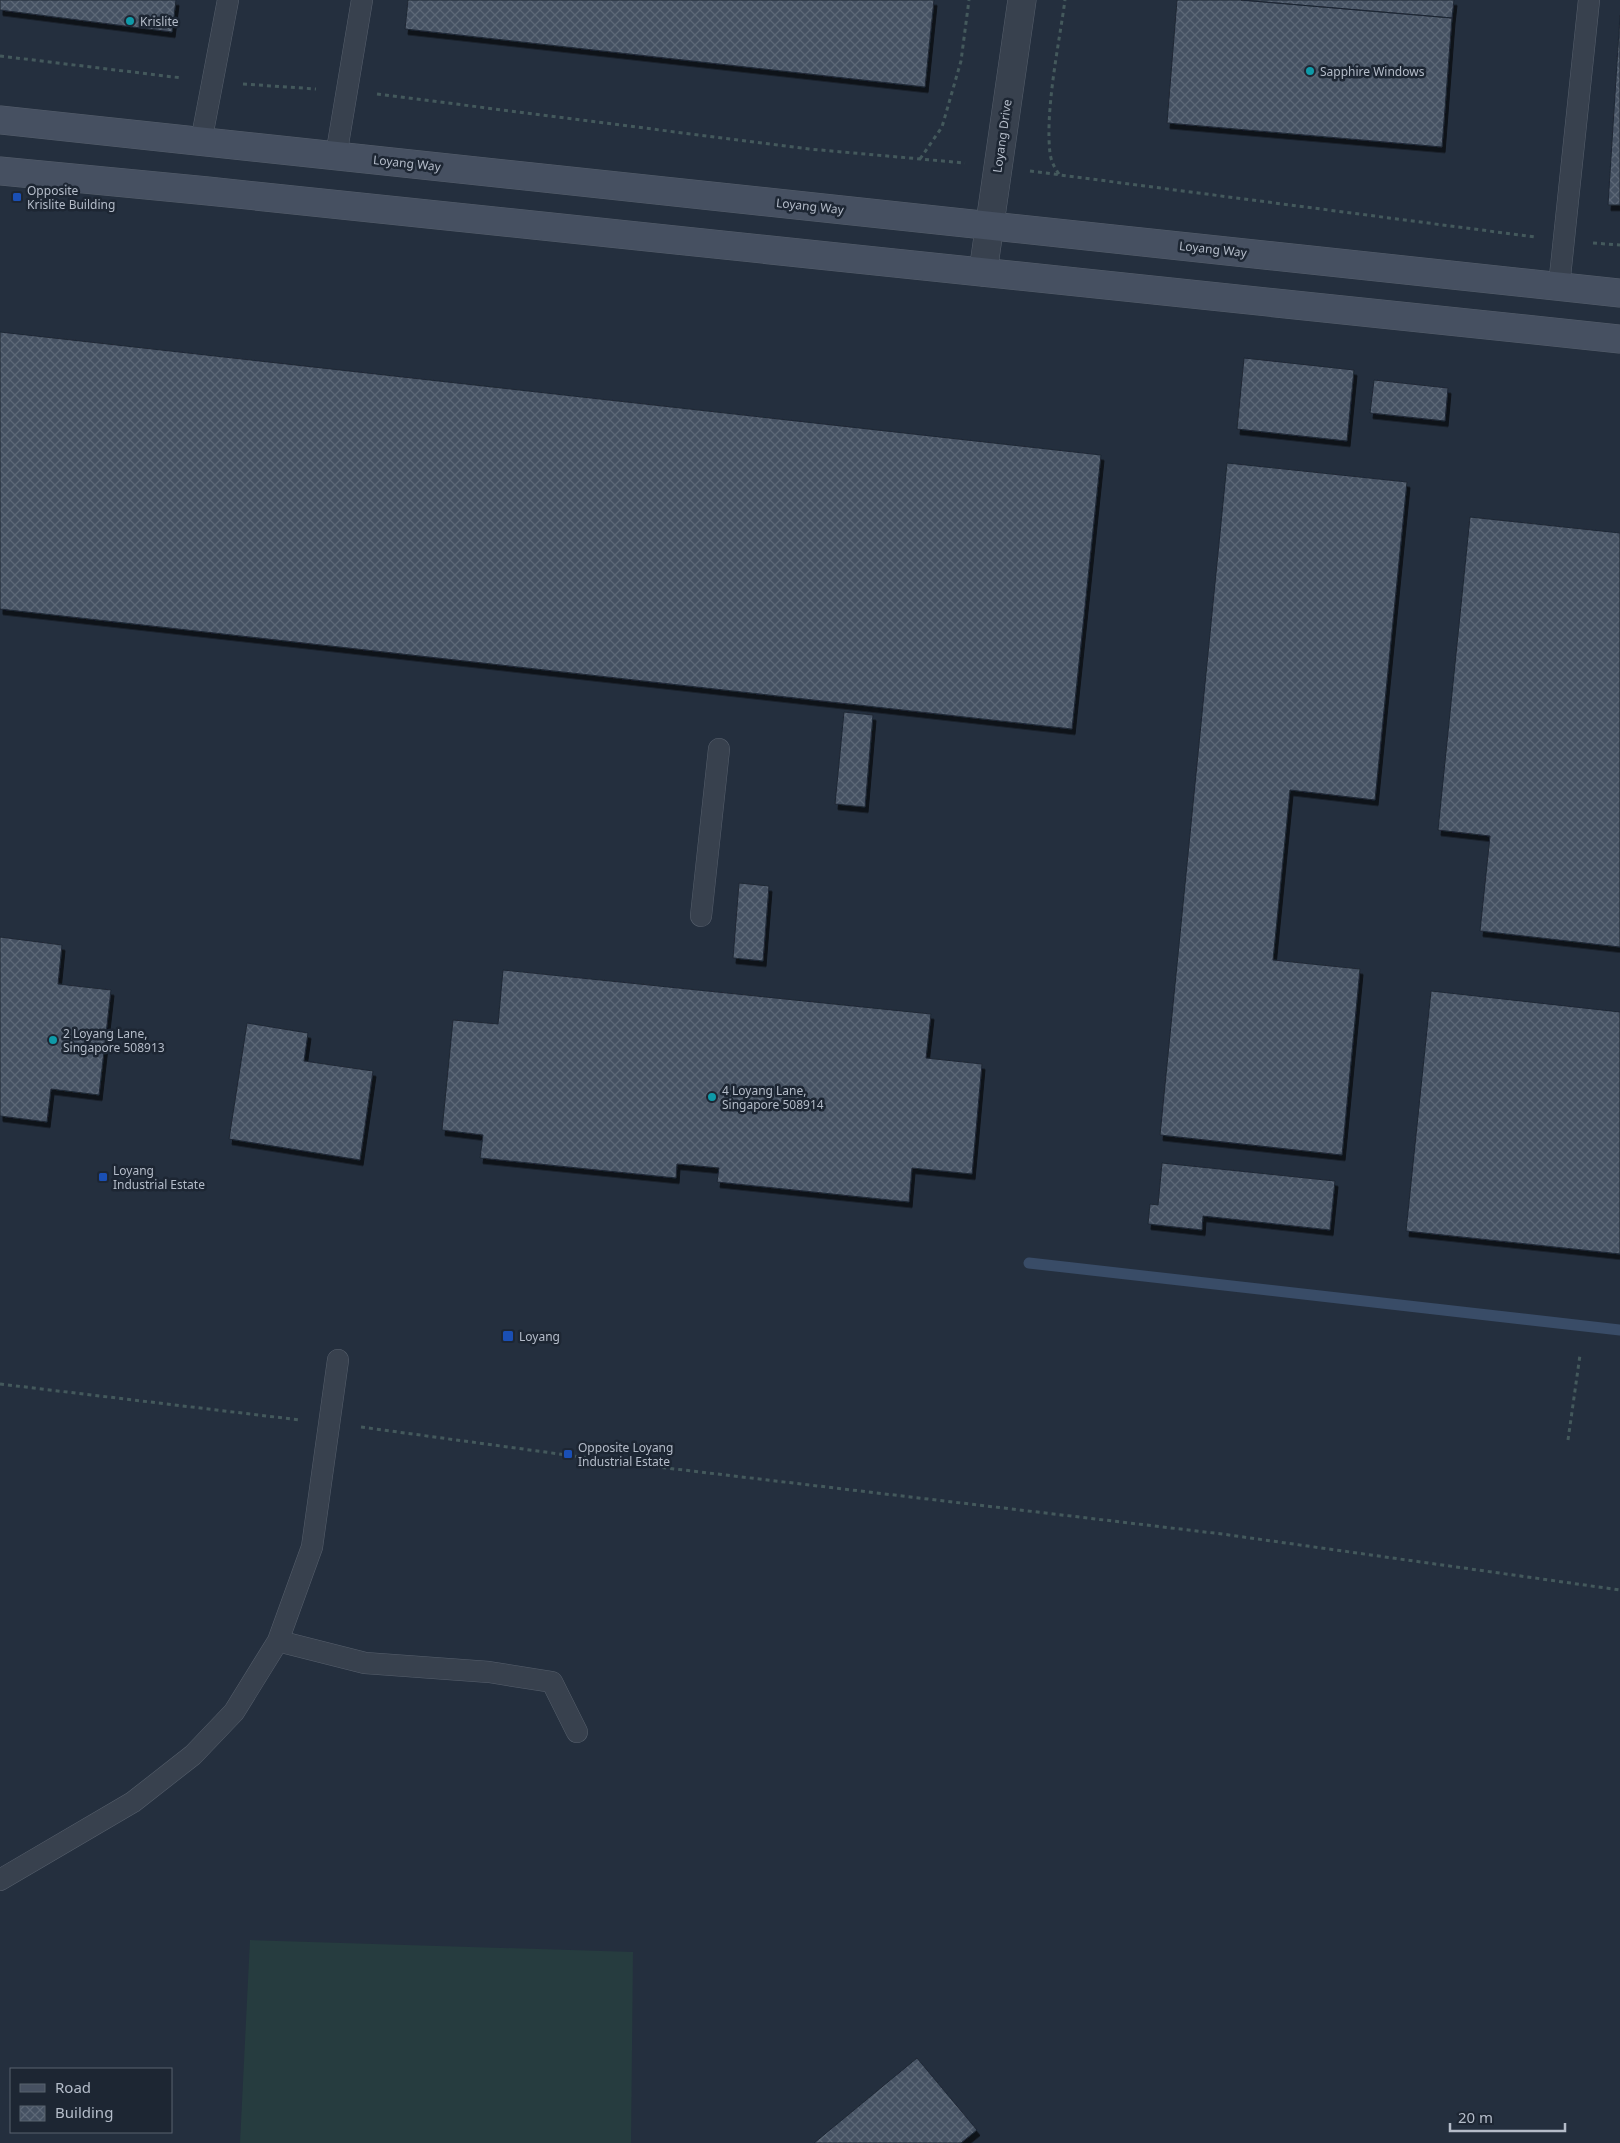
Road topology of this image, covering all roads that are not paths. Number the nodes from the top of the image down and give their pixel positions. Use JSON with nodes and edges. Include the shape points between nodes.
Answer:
{"nodes":[{"id":1,"x":228,"y":0,"type":"edge"},
{"id":2,"x":362,"y":0,"type":"edge"},
{"id":3,"x":1022,"y":0,"type":"edge"},
{"id":4,"x":1589,"y":0,"type":"edge"},
{"id":5,"x":0,"y":120,"type":"edge"},
{"id":6,"x":201,"y":142,"type":"junction"},
{"id":7,"x":336,"y":156,"type":"junction"},
{"id":8,"x":0,"y":171,"type":"edge"},
{"id":9,"x":989,"y":225,"type":"junction"},
{"id":10,"x":983,"y":272,"type":"junction"},
{"id":11,"x":1559,"y":286,"type":"junction"},
{"id":12,"x":1620,"y":293,"type":"edge"},
{"id":13,"x":1620,"y":339,"type":"edge"},
{"id":14,"x":719,"y":749,"type":"dead end"},
{"id":15,"x":701,"y":916,"type":"dead end"},
{"id":16,"x":338,"y":1360,"type":"dead end"},
{"id":17,"x":278,"y":1641,"type":"junction"},
{"id":18,"x":577,"y":1732,"type":"dead end"},
{"id":19,"x":0,"y":1880,"type":"edge"}],
"edges":[{"from":1,"to":6,"type":"lane"},
{"from":2,"to":7,"type":"lane"},
{"from":3,"to":9,"type":"street","name":"Loyang Drive"},
{"from":4,"to":11,"type":"lane"},
{"from":5,"to":6,"type":"main road","name":"Loyang Way"},
{"from":6,"to":7,"type":"main road","name":"Loyang Way"},
{"from":7,"to":9,"type":"main road","name":"Loyang Way"},
{"from":8,"to":10,"type":"main road"},
{"from":9,"to":10,"type":"street","name":"Loyang Drive"},
{"from":9,"to":11,"type":"main road","name":"Loyang Way"},
{"from":10,"to":13,"type":"main road"},
{"from":11,"to":12,"type":"main road","name":"Loyang Way"},
{"from":14,"to":15,"type":"lane"},
{"from":16,"to":17,"type":"lane","via":[[312,1547]]},
{"from":17,"to":18,"type":"lane","via":[[365,1663],[489,1672],[552,1682]]},
{"from":17,"to":19,"type":"lane","via":[[234,1712],[193,1755],[133,1802]]}]}
